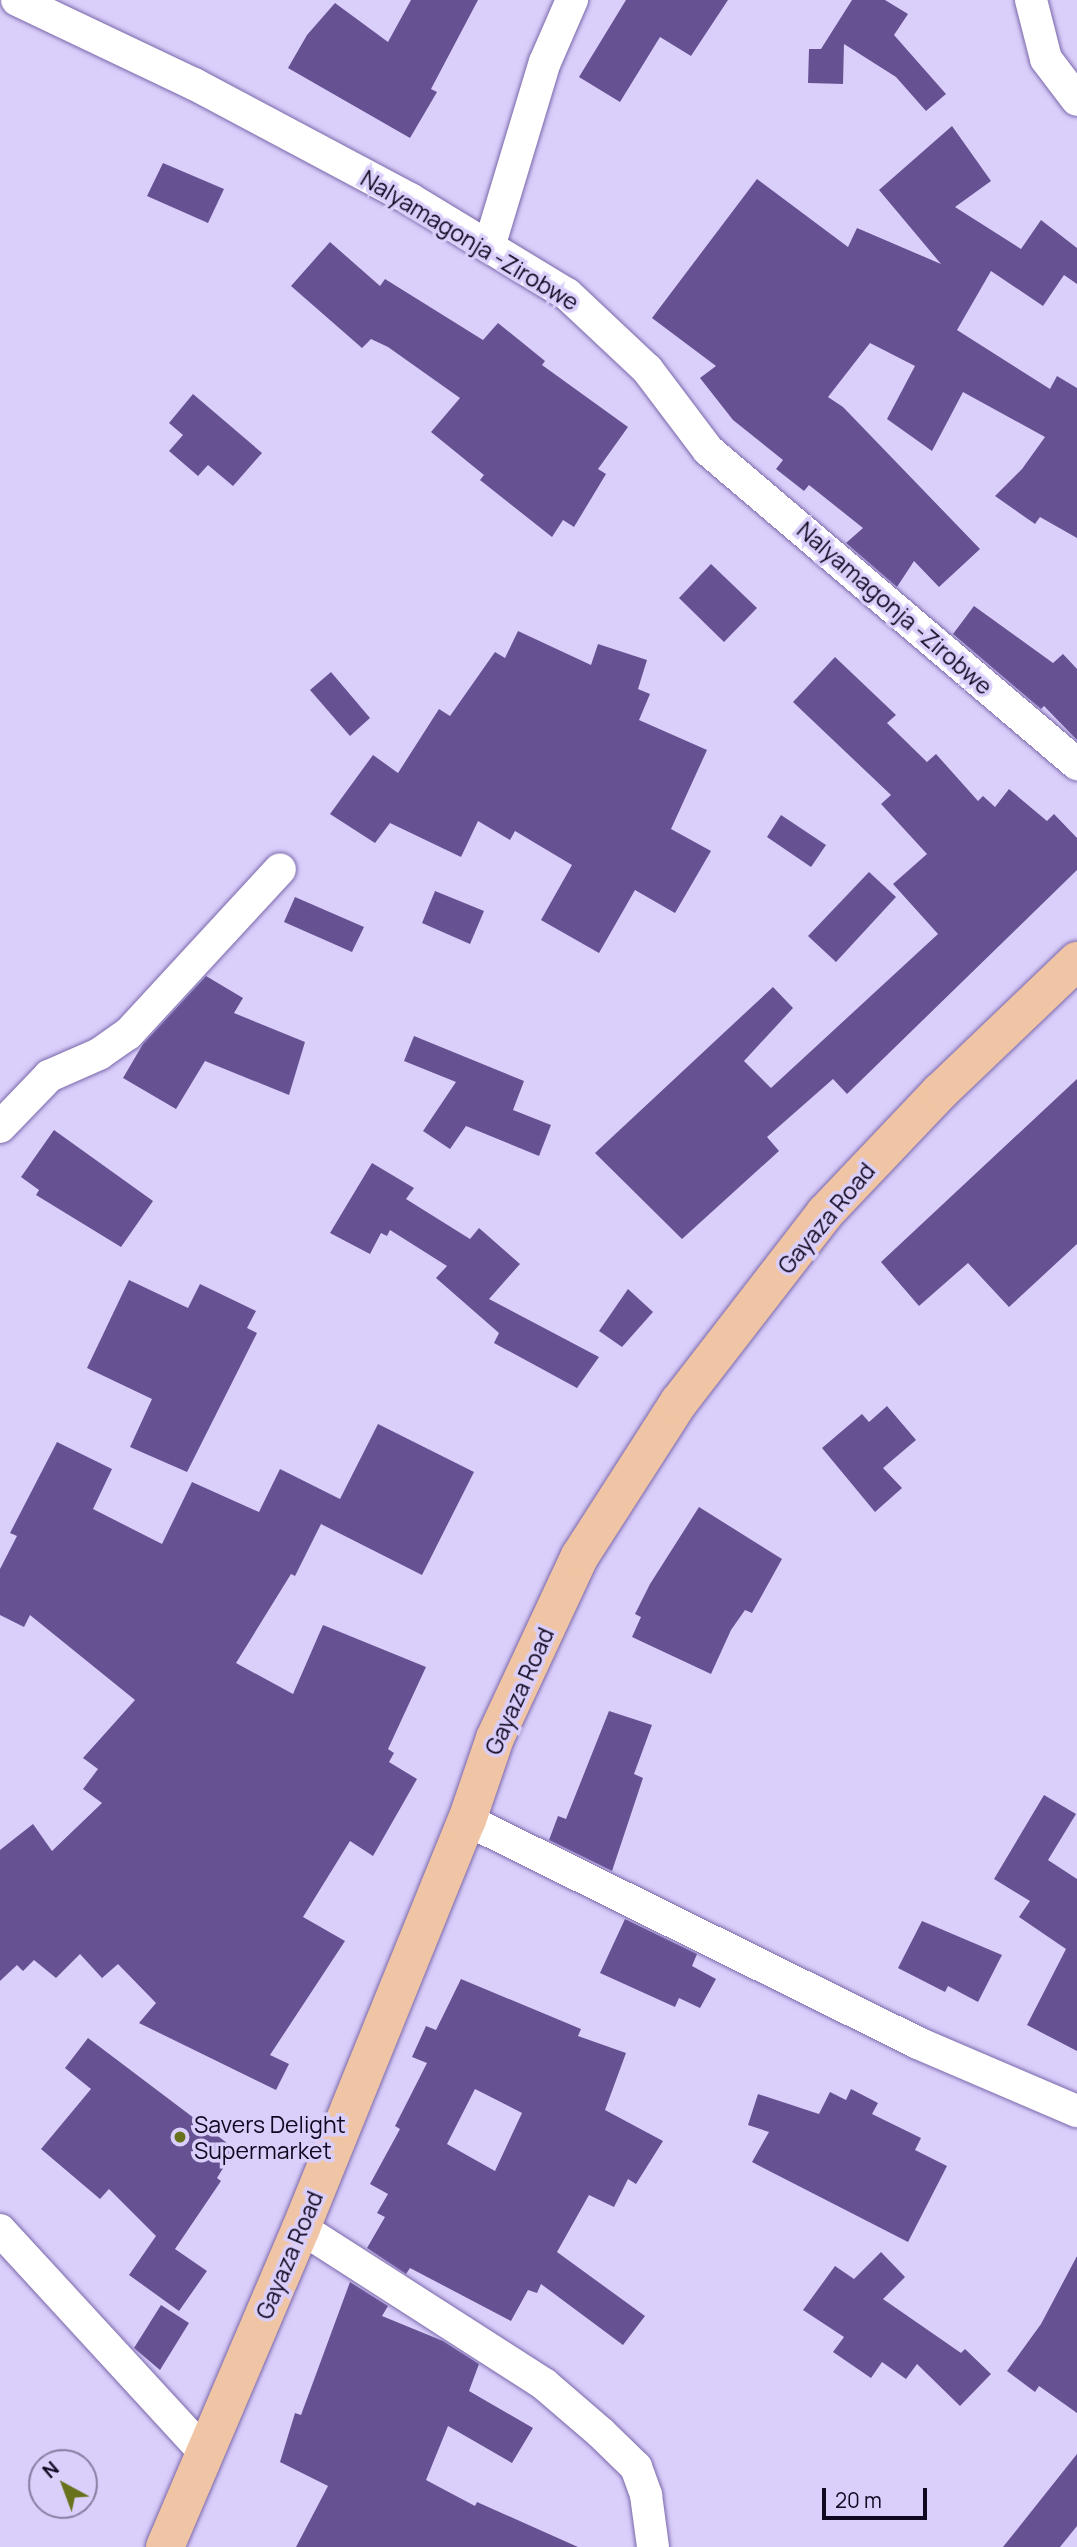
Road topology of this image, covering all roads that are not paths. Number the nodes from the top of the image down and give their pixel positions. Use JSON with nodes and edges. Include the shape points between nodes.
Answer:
{"nodes":[{"id":1,"x":17,"y":0,"type":"edge"},
{"id":2,"x":572,"y":0,"type":"edge"},
{"id":3,"x":1031,"y":0,"type":"edge"},
{"id":4,"x":1077,"y":100,"type":"edge"},
{"id":5,"x":489,"y":247,"type":"junction"},
{"id":6,"x":1077,"y":764,"type":"edge"},
{"id":7,"x":280,"y":869,"type":"dead end"},
{"id":8,"x":1077,"y":961,"type":"edge"},
{"id":9,"x":0,"y":1127,"type":"edge"},
{"id":10,"x":467,"y":1820,"type":"junction"},
{"id":11,"x":1077,"y":2111,"type":"edge"},
{"id":12,"x":302,"y":2228,"type":"junction"},
{"id":13,"x":0,"y":2230,"type":"edge"},
{"id":14,"x":204,"y":2452,"type":"junction"},
{"id":15,"x":165,"y":2547,"type":"edge"},
{"id":16,"x":653,"y":2547,"type":"edge"}],
"edges":[{"from":1,"to":5,"type":"street","name":"Nalyamagonja -Zirobwe","via":[[206,91],[410,199]]},
{"from":2,"to":5,"type":"street","via":[[545,62]]},
{"from":3,"to":4,"type":"street","via":[[1046,59]]},
{"from":5,"to":6,"type":"street","name":"Nalyamagonja -Zirobwe","via":[[567,294],[591,315],[647,369],[708,450]]},
{"from":7,"to":9,"type":"street","via":[[128,1034],[99,1054],[49,1076]]},
{"from":8,"to":10,"type":"main road","name":"Gayaza Road","via":[[940,1092],[825,1213],[679,1402],[580,1556],[495,1738]]},
{"from":10,"to":11,"type":"street","via":[[918,2043]]},
{"from":10,"to":12,"type":"main road","name":"Gayaza Road"},
{"from":12,"to":14,"type":"main road","name":"Gayaza Road"},
{"from":12,"to":16,"type":"street","via":[[544,2384],[601,2433],[636,2467],[646,2496]]},
{"from":13,"to":14,"type":"street"},
{"from":14,"to":15,"type":"main road","name":"Gayaza Road"}]}
